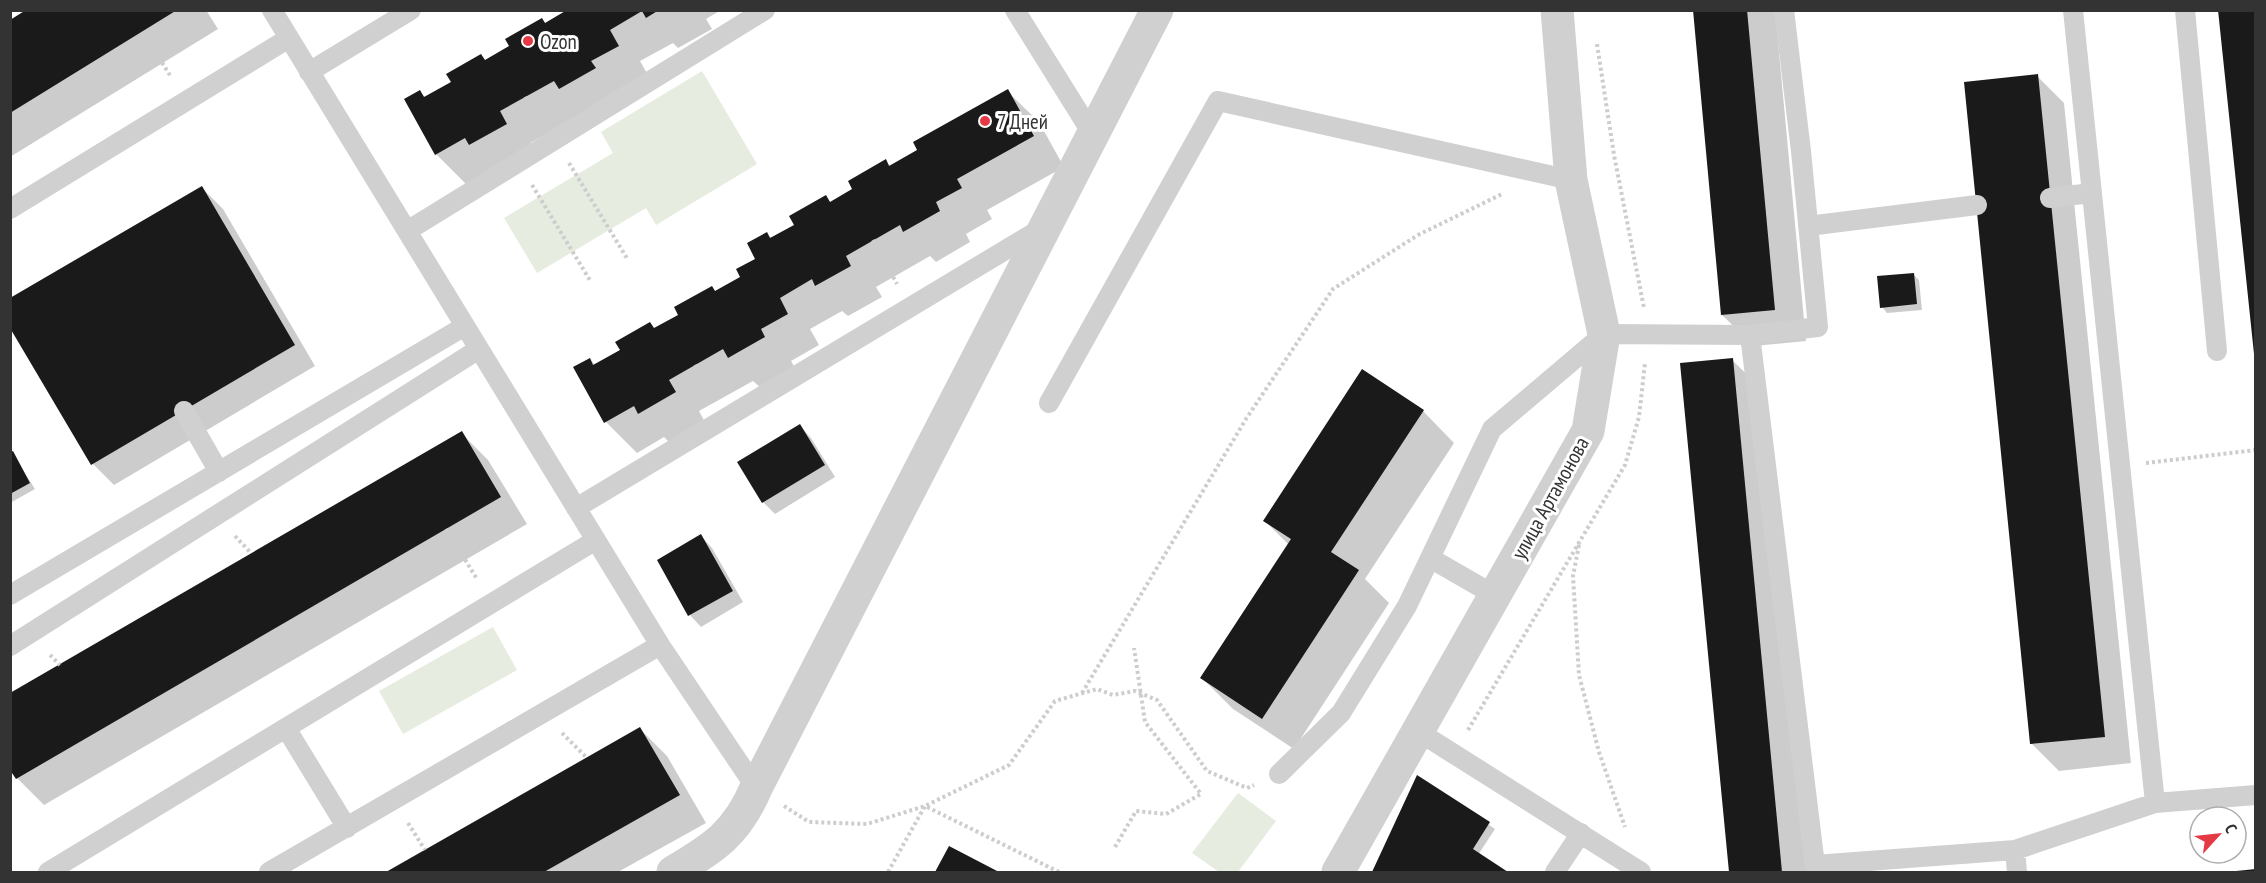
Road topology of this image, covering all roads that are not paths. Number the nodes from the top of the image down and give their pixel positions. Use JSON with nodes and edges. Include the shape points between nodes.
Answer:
{"nodes":[{"id":1,"x":272,"y":10,"type":"edge"},
{"id":2,"x":411,"y":10,"type":"edge"},
{"id":3,"x":765,"y":10,"type":"edge"},
{"id":4,"x":1015,"y":10,"type":"edge"},
{"id":5,"x":1157,"y":10,"type":"edge"},
{"id":6,"x":1557,"y":10,"type":"edge"},
{"id":7,"x":1784,"y":10,"type":"edge"},
{"id":8,"x":2073,"y":10,"type":"edge"},
{"id":9,"x":2185,"y":10,"type":"edge"},
{"id":10,"x":289,"y":38,"type":"junction"},
{"id":11,"x":309,"y":72,"type":"junction"},
{"id":12,"x":1093,"y":135,"type":"junction"},
{"id":13,"x":1557,"y":177,"type":"junction"},
{"id":14,"x":2091,"y":193,"type":"junction"},
{"id":15,"x":2050,"y":198,"type":"dead end"},
{"id":16,"x":1977,"y":205,"type":"dead end"},
{"id":17,"x":10,"y":209,"type":"edge"},
{"id":18,"x":1047,"y":225,"type":"junction"},
{"id":19,"x":1808,"y":226,"type":"junction"},
{"id":20,"x":407,"y":231,"type":"junction"},
{"id":21,"x":465,"y":326,"type":"junction"},
{"id":22,"x":1604,"y":334,"type":"junction"},
{"id":23,"x":1749,"y":335,"type":"junction"},
{"id":24,"x":480,"y":349,"type":"junction"},
{"id":25,"x":2217,"y":351,"type":"dead end"},
{"id":26,"x":1048,"y":403,"type":"dead end"},
{"id":27,"x":183,"y":411,"type":"dead end"},
{"id":28,"x":219,"y":472,"type":"junction"},
{"id":29,"x":576,"y":508,"type":"junction"},
{"id":30,"x":596,"y":540,"type":"junction"},
{"id":31,"x":1430,"y":558,"type":"junction"},
{"id":32,"x":13,"y":589,"type":"edge"},
{"id":33,"x":1496,"y":596,"type":"junction"},
{"id":34,"x":10,"y":645,"type":"edge"},
{"id":35,"x":660,"y":645,"type":"junction"},
{"id":36,"x":286,"y":728,"type":"junction"},
{"id":37,"x":1419,"y":732,"type":"junction"},
{"id":38,"x":1279,"y":774,"type":"road end"},
{"id":39,"x":756,"y":788,"type":"junction"},
{"id":40,"x":2256,"y":795,"type":"edge"},
{"id":41,"x":2155,"y":802,"type":"junction"},
{"id":42,"x":347,"y":828,"type":"junction"},
{"id":43,"x":1581,"y":833,"type":"junction"},
{"id":44,"x":2015,"y":850,"type":"junction"},
{"id":45,"x":1638,"y":870,"type":"edge"},
{"id":46,"x":48,"y":873,"type":"edge"},
{"id":47,"x":269,"y":873,"type":"edge"},
{"id":48,"x":673,"y":873,"type":"edge"},
{"id":49,"x":1338,"y":873,"type":"edge"},
{"id":50,"x":1555,"y":873,"type":"edge"},
{"id":51,"x":2017,"y":873,"type":"edge"}],
"edges":[{"from":1,"to":10,"type":"lane"},
{"from":2,"to":11,"type":"lane"},
{"from":3,"to":20,"type":"lane"},
{"from":4,"to":12,"type":"lane"},
{"from":5,"to":12,"type":"street"},
{"from":6,"to":13,"type":"street","name":"улица Артамонова"},
{"from":7,"to":19,"type":"lane"},
{"from":8,"to":14,"type":"lane"},
{"from":9,"to":25,"type":"lane"},
{"from":10,"to":11,"type":"lane"},
{"from":10,"to":17,"type":"lane"},
{"from":11,"to":20,"type":"lane"},
{"from":12,"to":18,"type":"street"},
{"from":13,"to":22,"type":"street","name":"улица Артамонова"},
{"from":13,"to":26,"type":"lane","via":[[1218,100]]},
{"from":14,"to":15,"type":"lane"},
{"from":14,"to":41,"type":"lane"},
{"from":16,"to":19,"type":"lane"},
{"from":18,"to":29,"type":"lane"},
{"from":18,"to":39,"type":"street"},
{"from":19,"to":23,"type":"lane","via":[[1818,327]]},
{"from":20,"to":21,"type":"lane"},
{"from":21,"to":24,"type":"lane"},
{"from":21,"to":28,"type":"lane"},
{"from":22,"to":23,"type":"lane"},
{"from":22,"to":31,"type":"lane","via":[[1492,429]]},
{"from":22,"to":33,"type":"street","name":"улица Артамонова","via":[[1588,431]]},
{"from":23,"to":44,"type":"lane","via":[[1815,865]]},
{"from":24,"to":29,"type":"lane"},
{"from":24,"to":34,"type":"lane"},
{"from":27,"to":28,"type":"lane"},
{"from":28,"to":32,"type":"lane"},
{"from":29,"to":30,"type":"lane"},
{"from":30,"to":35,"type":"lane"},
{"from":30,"to":36,"type":"lane"},
{"from":31,"to":33,"type":"lane"},
{"from":31,"to":38,"type":"lane","via":[[1407,606],[1341,713]]},
{"from":33,"to":37,"type":"street","name":"улица Артамонова"},
{"from":35,"to":39,"type":"lane"},
{"from":35,"to":42,"type":"lane"},
{"from":36,"to":42,"type":"lane"},
{"from":36,"to":46,"type":"lane"},
{"from":37,"to":43,"type":"lane"},
{"from":37,"to":49,"type":"street","name":"улица Артамонова"},
{"from":39,"to":48,"type":"street","via":[[746,813],[733,829],[713,849]]},
{"from":40,"to":41,"type":"lane"},
{"from":41,"to":44,"type":"lane"},
{"from":42,"to":47,"type":"lane"},
{"from":43,"to":45,"type":"lane"},
{"from":43,"to":50,"type":"lane"},
{"from":44,"to":51,"type":"lane"}]}
